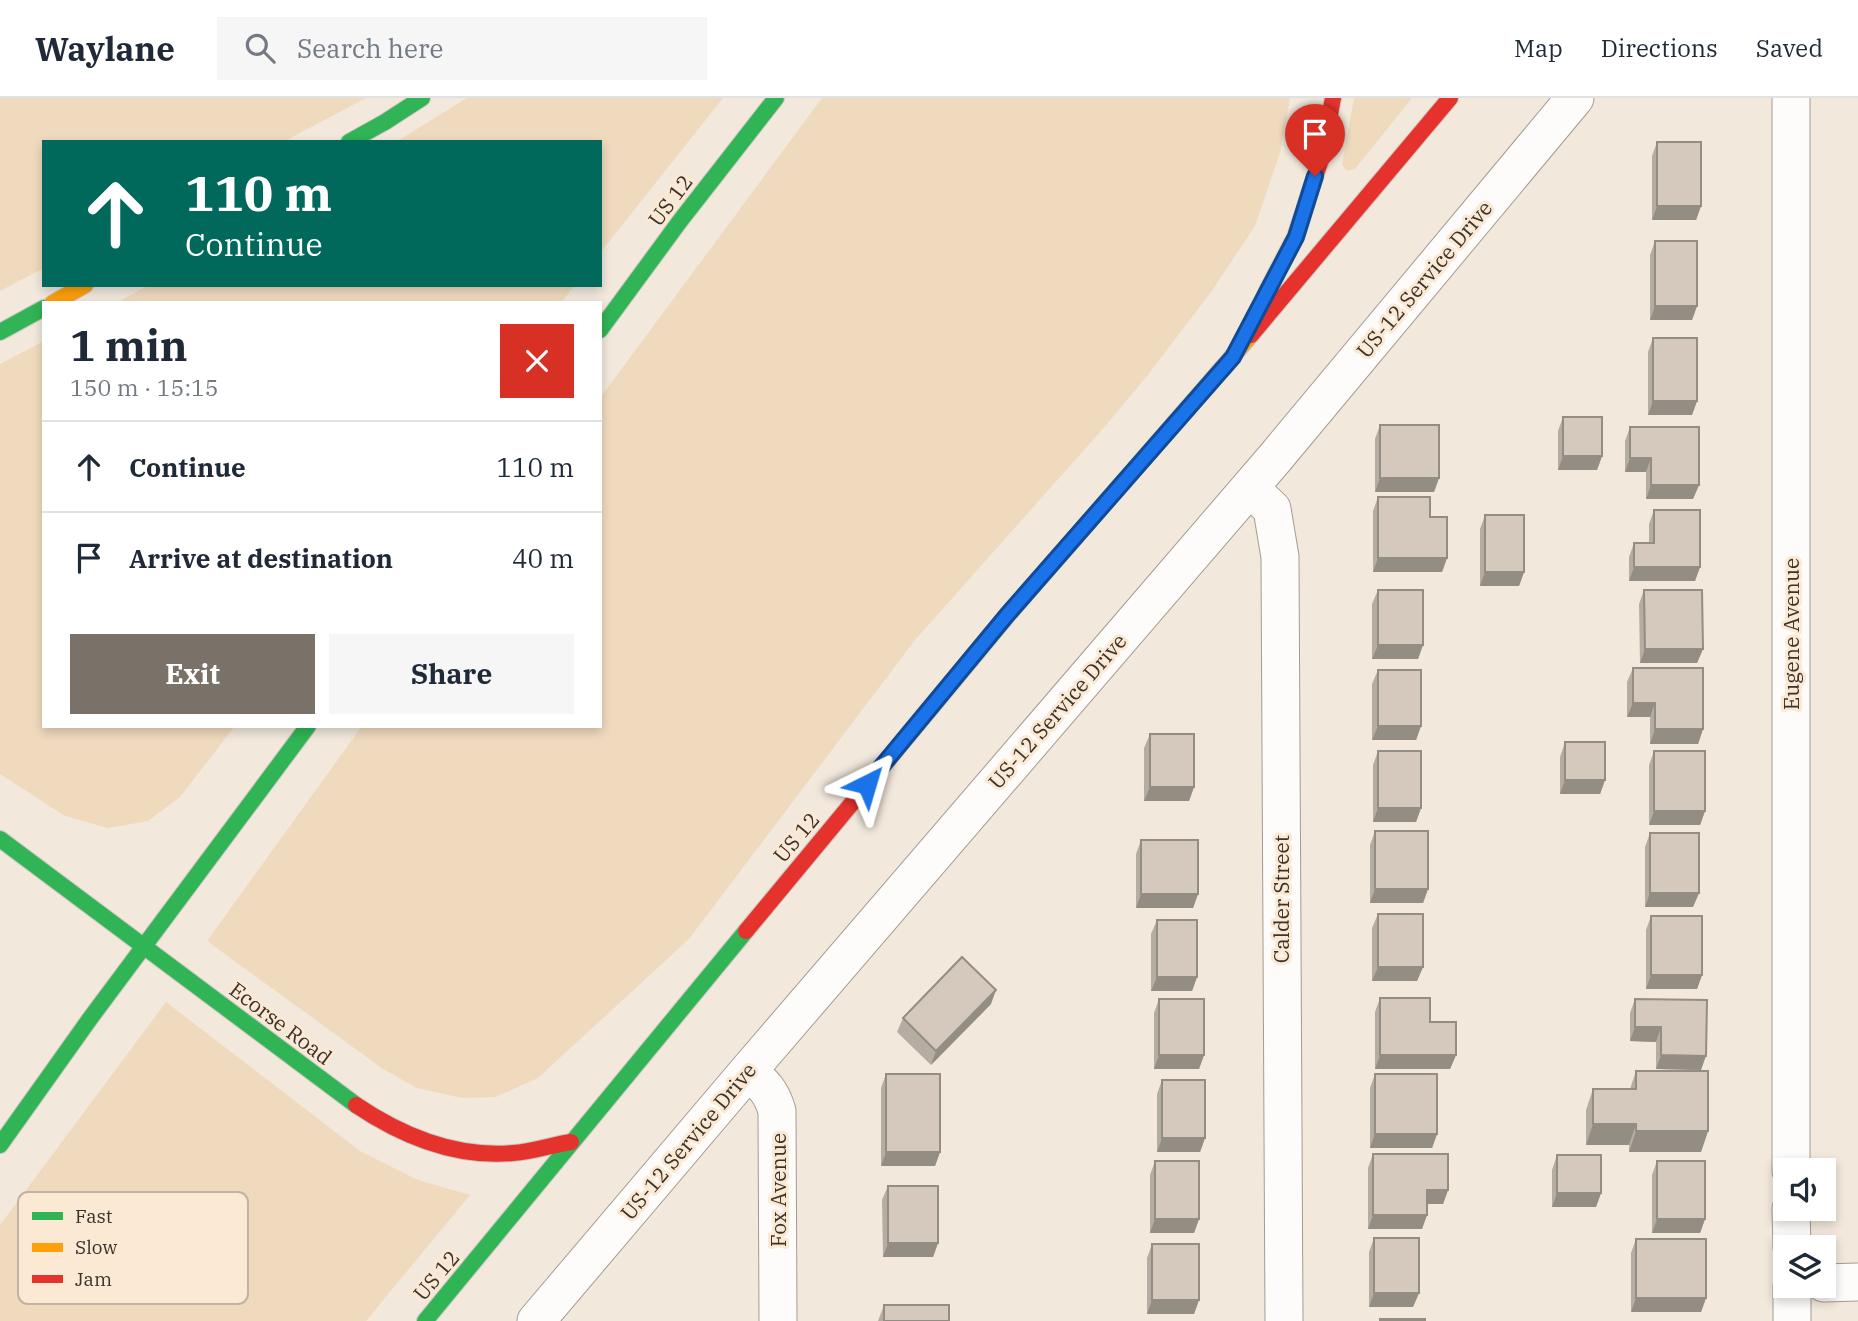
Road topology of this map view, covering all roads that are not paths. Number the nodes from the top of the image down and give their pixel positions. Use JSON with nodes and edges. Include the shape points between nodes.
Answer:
{"nodes":[{"id":1,"x":422,"y":98,"type":"edge"},
{"id":2,"x":776,"y":98,"type":"edge"},
{"id":3,"x":1333,"y":98,"type":"edge"},
{"id":4,"x":1450,"y":98,"type":"edge"},
{"id":5,"x":1575,"y":98,"type":"edge"},
{"id":6,"x":1791,"y":98,"type":"edge"},
{"id":7,"x":353,"y":140,"type":"edge"},
{"id":8,"x":81,"y":287,"type":"edge"},
{"id":9,"x":57,"y":301,"type":"edge"},
{"id":10,"x":42,"y":309,"type":"edge"},
{"id":11,"x":602,"y":327,"type":"edge"},
{"id":12,"x":0,"y":332,"type":"edge"},
{"id":13,"x":1233,"y":357,"type":"junction"},
{"id":14,"x":1250,"y":488,"type":"junction"},
{"id":15,"x":307,"y":728,"type":"edge"},
{"id":16,"x":0,"y":838,"type":"edge"},
{"id":17,"x":145,"y":947,"type":"junction"},
{"id":18,"x":748,"y":1071,"type":"junction"},
{"id":19,"x":571,"y":1142,"type":"junction"},
{"id":20,"x":0,"y":1145,"type":"edge"},
{"id":21,"x":1791,"y":1158,"type":"edge"},
{"id":22,"x":1858,"y":1282,"type":"edge"},
{"id":23,"x":1836,"y":1283,"type":"edge"},
{"id":24,"x":1793,"y":1298,"type":"edge"},
{"id":25,"x":425,"y":1321,"type":"edge"},
{"id":26,"x":536,"y":1321,"type":"edge"},
{"id":27,"x":778,"y":1321,"type":"edge"},
{"id":28,"x":1284,"y":1321,"type":"edge"},
{"id":29,"x":1792,"y":1321,"type":"edge"}],
"edges":[{"from":1,"to":7,"type":"main road"},
{"from":2,"to":11,"type":"main road","name":"US 12","number":"US 12"},
{"from":3,"to":13,"type":"main road","via":[[1322,156],[1296,237]]},
{"from":4,"to":13,"type":"main road","name":"US 12","number":"US 12"},
{"from":5,"to":14,"type":"street","name":"US-12 Service Drive"},
{"from":6,"to":21,"type":"street","name":"Eugene Avenue"},
{"from":8,"to":9,"type":"main road"},
{"from":10,"to":12,"type":"main road"},
{"from":13,"to":19,"type":"main road","name":"US 12","number":"US 12","via":[[1007,615]]},
{"from":14,"to":18,"type":"street","name":"US-12 Service Drive"},
{"from":14,"to":28,"type":"street","name":"Calder Street","via":[[1272,509],[1280,558]]},
{"from":15,"to":17,"type":"main road"},
{"from":16,"to":17,"type":"main road","name":"Ecorse Road"},
{"from":17,"to":19,"type":"main road","name":"Ecorse Road","via":[[331,1087],[401,1132],[482,1154]]},
{"from":17,"to":20,"type":"main road"},
{"from":18,"to":26,"type":"street","name":"US-12 Service Drive"},
{"from":18,"to":27,"type":"street","name":"Fox Avenue","via":[[767,1087],[777,1111]]},
{"from":19,"to":25,"type":"main road","name":"US 12","number":"US 12"},
{"from":22,"to":23,"type":"street"},
{"from":24,"to":29,"type":"street"}]}
